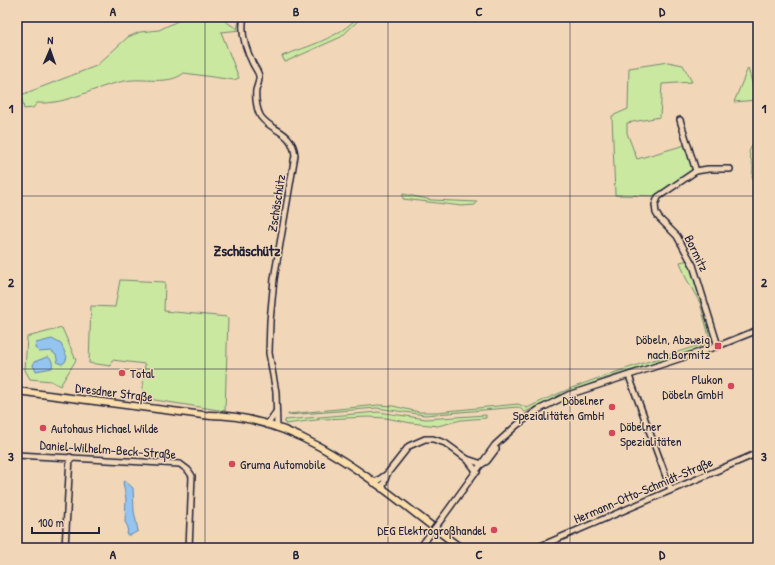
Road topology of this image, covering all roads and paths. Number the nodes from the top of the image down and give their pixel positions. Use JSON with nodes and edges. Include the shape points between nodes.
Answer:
{"nodes":[{"id":1,"x":244,"y":17,"type":"edge"},
{"id":2,"x":680,"y":120,"type":"dead end"},
{"id":3,"x":730,"y":169,"type":"dead end"},
{"id":4,"x":696,"y":171,"type":"junction"},
{"id":5,"x":758,"y":330,"type":"edge"},
{"id":6,"x":718,"y":346,"type":"junction"},
{"id":7,"x":629,"y":376,"type":"junction"},
{"id":8,"x":17,"y":391,"type":"edge"},
{"id":9,"x":276,"y":412,"type":"junction"},
{"id":10,"x":267,"y":425,"type":"junction"},
{"id":11,"x":277,"y":428,"type":"junction"},
{"id":12,"x":758,"y":453,"type":"edge"},
{"id":13,"x":17,"y":455,"type":"edge"},
{"id":14,"x":70,"y":457,"type":"junction"},
{"id":15,"x":467,"y":459,"type":"junction"},
{"id":16,"x":482,"y":464,"type":"junction"},
{"id":17,"x":476,"y":472,"type":"junction"},
{"id":18,"x":387,"y":474,"type":"junction"},
{"id":19,"x":374,"y":483,"type":"junction"},
{"id":20,"x":382,"y":489,"type":"junction"},
{"id":21,"x":671,"y":490,"type":"junction"},
{"id":22,"x":65,"y":548,"type":"edge"},
{"id":23,"x":189,"y":548,"type":"edge"},
{"id":24,"x":420,"y":548,"type":"edge"},
{"id":25,"x":461,"y":548,"type":"edge"},
{"id":26,"x":536,"y":548,"type":"edge"}],
"edges":[{"from":1,"to":9,"type":"street","name":"Zschäschütz","via":[[243,37],[260,78],[256,92],[258,110],[264,120],[288,139],[295,155],[272,295],[269,353],[276,392]]},
{"from":2,"to":4,"type":"street"},
{"from":3,"to":4,"type":"street","name":"Bormitz"},
{"from":4,"to":6,"type":"street","name":"Bormitz","via":[[658,197],[655,210],[659,218],[677,236],[692,265]]},
{"from":5,"to":6,"type":"street"},
{"from":6,"to":7,"type":"street"},
{"from":7,"to":16,"type":"street","via":[[555,401],[531,414],[506,435]]},
{"from":7,"to":21,"type":"street"},
{"from":8,"to":10,"type":"main road","name":"Dresdner Straße","via":[[209,415]]},
{"from":9,"to":10,"type":"street"},
{"from":9,"to":11,"type":"street","name":"Zschäschütz"},
{"from":10,"to":11,"type":"main road","name":"Dresdner Straße"},
{"from":11,"to":19,"type":"main road","name":"Dresdner Straße","via":[[315,444]]},
{"from":12,"to":21,"type":"street","name":"Hermann-Otto-Schmidt-Straße"},
{"from":13,"to":14,"type":"street","name":"Daniel-Wilhelm-Beck-Straße"},
{"from":14,"to":22,"type":"street"},
{"from":14,"to":23,"type":"street","name":"Daniel-Wilhelm-Beck-Straße","via":[[180,464],[188,470],[192,476]]},
{"from":15,"to":16,"type":"street"},
{"from":15,"to":17,"type":"street"},
{"from":15,"to":18,"type":"street","via":[[439,441],[420,440],[403,452]]},
{"from":16,"to":17,"type":"street"},
{"from":17,"to":24,"type":"street","bridge":true},
{"from":18,"to":19,"type":"street"},
{"from":18,"to":20,"type":"street"},
{"from":19,"to":20,"type":"main road","name":"Dresdner Straße"},
{"from":20,"to":25,"type":"main road","name":"Dresdner Straße","via":[[387,496]]},
{"from":21,"to":26,"type":"street","name":"Hermann-Otto-Schmidt-Straße"}]}
